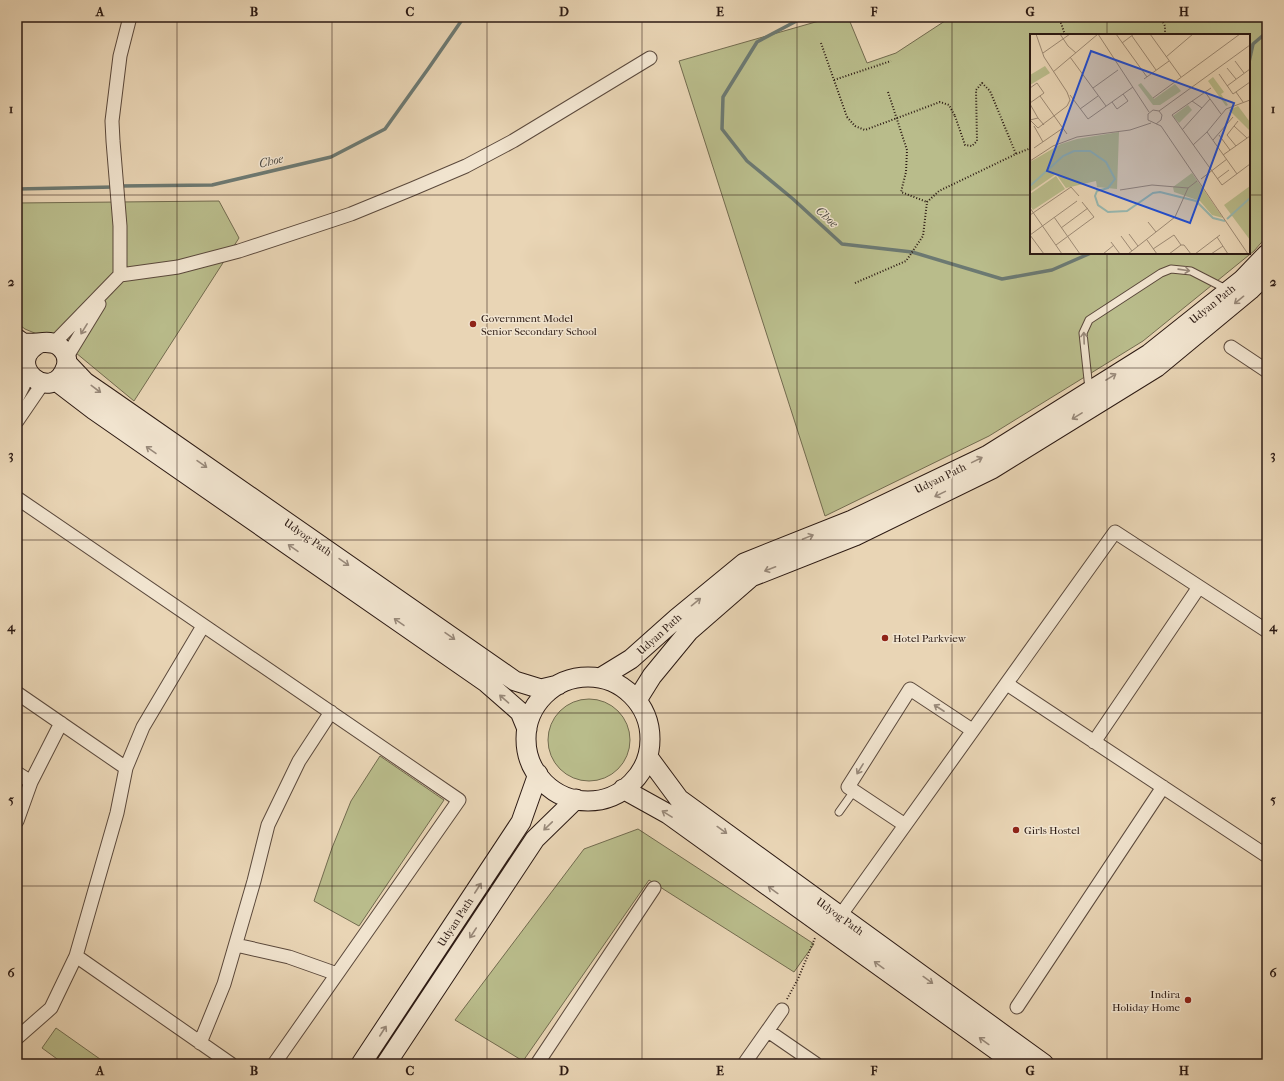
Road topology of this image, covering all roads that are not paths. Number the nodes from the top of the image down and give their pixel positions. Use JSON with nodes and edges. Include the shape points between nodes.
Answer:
{"nodes":[{"id":1,"x":130,"y":17,"type":"edge"},
{"id":2,"x":650,"y":58,"type":"dead end"},
{"id":3,"x":1267,"y":254,"type":"edge"},
{"id":4,"x":1267,"y":272,"type":"edge"},
{"id":5,"x":116,"y":279,"type":"junction"},
{"id":6,"x":1229,"y":290,"type":"junction"},
{"id":7,"x":17,"y":339,"type":"edge"},
{"id":8,"x":47,"y":343,"type":"junction"},
{"id":9,"x":1231,"y":347,"type":"dead end"},
{"id":10,"x":67,"y":360,"type":"junction"},
{"id":11,"x":1267,"y":371,"type":"edge"},
{"id":12,"x":34,"y":372,"type":"edge"},
{"id":13,"x":1090,"y":391,"type":"junction"},
{"id":14,"x":17,"y":398,"type":"edge"},
{"id":15,"x":17,"y":421,"type":"edge"},
{"id":16,"x":17,"y":498,"type":"edge"},
{"id":17,"x":1200,"y":588,"type":"junction"},
{"id":18,"x":203,"y":626,"type":"junction"},
{"id":19,"x":1267,"y":631,"type":"edge"},
{"id":20,"x":600,"y":678,"type":"junction"},
{"id":21,"x":1007,"y":684,"type":"junction"},
{"id":22,"x":558,"y":685,"type":"junction"},
{"id":23,"x":17,"y":693,"type":"edge"},
{"id":24,"x":637,"y":700,"type":"junction"},
{"id":25,"x":330,"y":712,"type":"junction"},
{"id":26,"x":61,"y":723,"type":"junction"},
{"id":27,"x":528,"y":729,"type":"junction"},
{"id":28,"x":972,"y":730,"type":"junction"},
{"id":29,"x":1094,"y":742,"type":"junction"},
{"id":30,"x":648,"y":757,"type":"junction"},
{"id":31,"x":126,"y":768,"type":"junction"},
{"id":32,"x":17,"y":773,"type":"edge"},
{"id":33,"x":538,"y":774,"type":"junction"},
{"id":34,"x":31,"y":782,"type":"junction"},
{"id":35,"x":1163,"y":787,"type":"junction"},
{"id":36,"x":623,"y":789,"type":"junction"},
{"id":37,"x":854,"y":791,"type":"junction"},
{"id":38,"x":576,"y":799,"type":"junction"},
{"id":39,"x":839,"y":812,"type":"dead end"},
{"id":40,"x":17,"y":821,"type":"edge"},
{"id":41,"x":905,"y":825,"type":"junction"},
{"id":42,"x":1267,"y":856,"type":"edge"},
{"id":43,"x":654,"y":888,"type":"dead end"},
{"id":44,"x":840,"y":916,"type":"junction"},
{"id":45,"x":236,"y":945,"type":"junction"},
{"id":46,"x":76,"y":956,"type":"junction"},
{"id":47,"x":337,"y":974,"type":"junction"},
{"id":48,"x":1017,"y":1007,"type":"dead end"},
{"id":49,"x":782,"y":1010,"type":"road end"},
{"id":50,"x":768,"y":1031,"type":"junction"},
{"id":51,"x":17,"y":1038,"type":"edge"},
{"id":52,"x":200,"y":1043,"type":"junction"},
{"id":53,"x":231,"y":1064,"type":"edge"},
{"id":54,"x":274,"y":1064,"type":"edge"},
{"id":55,"x":361,"y":1064,"type":"edge"},
{"id":56,"x":386,"y":1064,"type":"edge"},
{"id":57,"x":537,"y":1064,"type":"edge"},
{"id":58,"x":744,"y":1064,"type":"edge"},
{"id":59,"x":816,"y":1064,"type":"edge"},
{"id":60,"x":1016,"y":1064,"type":"edge"},
{"id":61,"x":1044,"y":1064,"type":"edge"}],
"edges":[{"from":1,"to":5,"type":"street","via":[[120,56],[112,121],[120,226]]},
{"from":2,"to":5,"type":"street","via":[[513,141],[466,166],[412,189],[351,214],[239,251],[178,267]]},
{"from":3,"to":6,"type":"main road","name":"Udyan Path"},
{"from":4,"to":24,"type":"main road","name":"Udyan Path","one_way":true,"via":[[1250,290],[1157,367],[992,469],[855,536],[751,577],[689,631],[652,676]]},
{"from":5,"to":8,"type":"street"},
{"from":5,"to":10,"type":"street","one_way":true},
{"from":13,"to":6,"type":"main road","name":"Udyan Path","one_way":true,"via":[[1149,354]]},
{"from":13,"to":6,"type":"lane","one_way":true,"via":[[1083,333],[1089,320],[1171,269],[1191,271]]},
{"from":7,"to":8,"type":"main road","via":[[24,343]]},
{"from":8,"to":10,"type":"main road","via":[[59,346]]},
{"from":8,"to":12,"type":"main road","via":[[33,346],[28,352],[26,359]]},
{"from":9,"to":11,"type":"street"},
{"from":10,"to":12,"type":"main road","via":[[64,374]]},
{"from":10,"to":22,"type":"main road","name":"Udyog Path","one_way":true,"via":[[85,382],[515,681],[541,689]]},
{"from":12,"to":14,"type":"street"},
{"from":12,"to":15,"type":"street"},
{"from":27,"to":12,"type":"main road","name":"Udyog Path","one_way":true,"via":[[520,712],[487,683],[94,410]]},
{"from":20,"to":13,"type":"main road","name":"Udyan Path","one_way":true,"via":[[631,659],[744,563],[852,520],[988,455]]},
{"from":16,"to":18,"type":"street"},
{"from":17,"to":19,"type":"street"},
{"from":17,"to":21,"type":"street","via":[[1115,532]]},
{"from":17,"to":29,"type":"street"},
{"from":18,"to":25,"type":"street"},
{"from":18,"to":31,"type":"street","via":[[143,727]]},
{"from":20,"to":22,"type":"main road","via":[[583,677]]},
{"from":20,"to":24,"type":"main road","via":[[621,686]]},
{"from":21,"to":28,"type":"street"},
{"from":21,"to":29,"type":"street"},
{"from":22,"to":27,"type":"main road","via":[[538,704],[531,716]]},
{"from":23,"to":26,"type":"street"},
{"from":24,"to":30,"type":"main road","via":[[645,713],[649,727]]},
{"from":25,"to":45,"type":"street","via":[[299,761],[268,825]]},
{"from":25,"to":47,"type":"street","via":[[459,800]]},
{"from":26,"to":31,"type":"street"},
{"from":26,"to":34,"type":"street"},
{"from":27,"to":33,"type":"main road","via":[[530,757]]},
{"from":28,"to":37,"type":"street","one_way":true,"via":[[910,689],[848,787]]},
{"from":28,"to":41,"type":"street"},
{"from":29,"to":35,"type":"street"},
{"from":30,"to":36,"type":"main road","via":[[638,775]]},
{"from":30,"to":44,"type":"main road","name":"Udyog Path","one_way":true,"via":[[679,799]]},
{"from":31,"to":46,"type":"street","via":[[117,813]]},
{"from":32,"to":34,"type":"street"},
{"from":33,"to":38,"type":"main road","via":[[554,790]]},
{"from":55,"to":33,"type":"main road","name":"Udyan Path","one_way":true,"via":[[521,822]]},
{"from":34,"to":40,"type":"street"},
{"from":35,"to":42,"type":"street"},
{"from":35,"to":48,"type":"street"},
{"from":36,"to":38,"type":"main road","via":[[600,799]]},
{"from":60,"to":36,"type":"main road","name":"Udyog Path","one_way":true,"via":[[668,814]]},
{"from":37,"to":39,"type":"lane"},
{"from":37,"to":41,"type":"street"},
{"from":38,"to":56,"type":"main road","name":"Udyan Path","one_way":true,"via":[[535,839]]},
{"from":41,"to":44,"type":"street"},
{"from":43,"to":57,"type":"street"},
{"from":44,"to":61,"type":"main road","name":"Udyog Path","one_way":true},
{"from":45,"to":47,"type":"street","via":[[289,957]]},
{"from":45,"to":52,"type":"street","via":[[224,984]]},
{"from":46,"to":51,"type":"street","via":[[51,1008]]},
{"from":46,"to":52,"type":"street"},
{"from":47,"to":54,"type":"street"},
{"from":49,"to":50,"type":"street"},
{"from":50,"to":58,"type":"street"},
{"from":50,"to":59,"type":"street"},
{"from":52,"to":53,"type":"street"}]}
